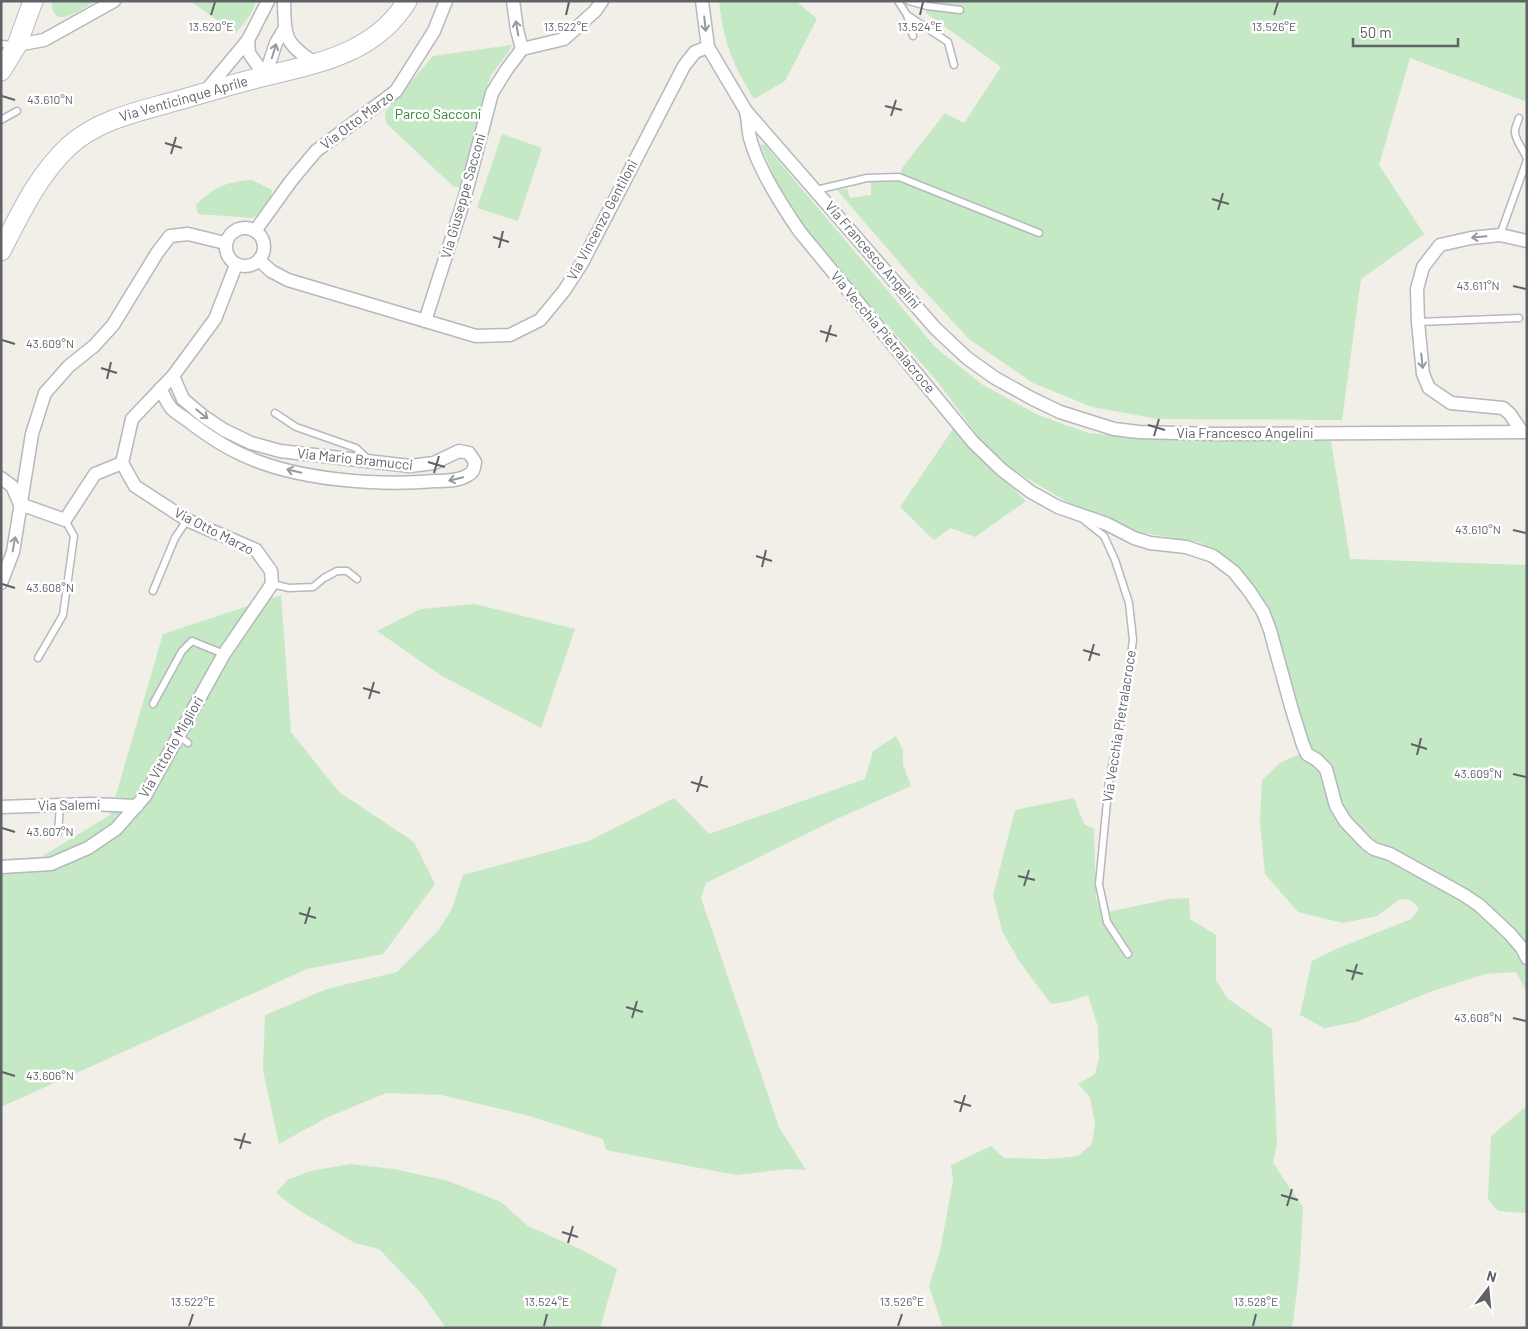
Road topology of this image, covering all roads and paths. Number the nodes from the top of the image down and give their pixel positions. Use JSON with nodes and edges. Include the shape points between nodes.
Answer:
{"nodes":[{"id":1,"x":34,"y":1,"type":"edge"},
{"id":2,"x":114,"y":1,"type":"edge"},
{"id":3,"x":268,"y":1,"type":"edge"},
{"id":4,"x":284,"y":1,"type":"edge"},
{"id":5,"x":408,"y":1,"type":"edge"},
{"id":6,"x":446,"y":1,"type":"edge"},
{"id":7,"x":514,"y":1,"type":"edge"},
{"id":8,"x":602,"y":1,"type":"edge"},
{"id":9,"x":702,"y":1,"type":"edge"},
{"id":10,"x":898,"y":1,"type":"edge"},
{"id":11,"x":909,"y":1,"type":"edge"},
{"id":12,"x":960,"y":10,"type":"dead end"},
{"id":13,"x":907,"y":15,"type":"junction"},
{"id":14,"x":285,"y":28,"type":"junction"},
{"id":15,"x":913,"y":36,"type":"dead end"},
{"id":16,"x":248,"y":40,"type":"junction"},
{"id":17,"x":9,"y":44,"type":"edge"},
{"id":18,"x":708,"y":47,"type":"junction"},
{"id":19,"x":522,"y":49,"type":"junction"},
{"id":20,"x":316,"y":64,"type":"junction"},
{"id":21,"x":954,"y":65,"type":"dead end"},
{"id":22,"x":1,"y":71,"type":"edge"},
{"id":23,"x":265,"y":76,"type":"junction"},
{"id":24,"x":204,"y":94,"type":"junction"},
{"id":25,"x":746,"y":110,"type":"junction"},
{"id":26,"x":17,"y":111,"type":"dead end"},
{"id":27,"x":1519,"y":118,"type":"dead end"},
{"id":28,"x":1,"y":120,"type":"edge"},
{"id":29,"x":1527,"y":160,"type":"edge"},
{"id":30,"x":816,"y":190,"type":"junction"},
{"id":31,"x":255,"y":231,"type":"junction"},
{"id":32,"x":1039,"y":233,"type":"dead end"},
{"id":33,"x":1500,"y":236,"type":"junction"},
{"id":34,"x":1527,"y":241,"type":"edge"},
{"id":35,"x":226,"y":243,"type":"junction"},
{"id":36,"x":1,"y":251,"type":"edge"},
{"id":37,"x":259,"y":260,"type":"junction"},
{"id":38,"x":236,"y":265,"type":"junction"},
{"id":39,"x":1519,"y":318,"type":"dead end"},
{"id":40,"x":425,"y":320,"type":"junction"},
{"id":41,"x":1418,"y":322,"type":"junction"},
{"id":42,"x":172,"y":376,"type":"junction"},
{"id":43,"x":160,"y":389,"type":"junction"},
{"id":44,"x":275,"y":413,"type":"dead end"},
{"id":45,"x":1524,"y":432,"type":"edge"},
{"id":46,"x":122,"y":463,"type":"junction"},
{"id":47,"x":372,"y":463,"type":"junction"},
{"id":48,"x":1,"y":478,"type":"edge"},
{"id":49,"x":20,"y":504,"type":"junction"},
{"id":50,"x":1071,"y":512,"type":"junction"},
{"id":51,"x":65,"y":520,"type":"junction"},
{"id":52,"x":187,"y":520,"type":"junction"},
{"id":53,"x":357,"y":579,"type":"dead end"},
{"id":54,"x":1,"y":583,"type":"edge"},
{"id":55,"x":272,"y":584,"type":"junction"},
{"id":56,"x":153,"y":591,"type":"dead end"},
{"id":57,"x":224,"y":654,"type":"junction"},
{"id":58,"x":38,"y":658,"type":"dead end"},
{"id":59,"x":153,"y":704,"type":"dead end"},
{"id":60,"x":60,"y":805,"type":"junction"},
{"id":61,"x":1,"y":806,"type":"edge"},
{"id":62,"x":137,"y":806,"type":"junction"},
{"id":63,"x":58,"y":833,"type":"dead end"},
{"id":64,"x":1,"y":867,"type":"edge"},
{"id":65,"x":1128,"y":954,"type":"dead end"},
{"id":66,"x":1527,"y":958,"type":"edge"}],
"edges":[{"from":1,"to":17,"type":"street"},
{"from":2,"to":17,"type":"street","via":[[44,40]]},
{"from":3,"to":16,"type":"street"},
{"from":4,"to":14,"type":"street"},
{"from":5,"to":20,"type":"street","name":"Via Venticinque Aprile","via":[[388,26],[371,40]]},
{"from":6,"to":31,"type":"street","name":"Via Otto Marzo","via":[[434,31],[396,91],[316,151]]},
{"from":19,"to":7,"type":"street","one_way":true,"via":[[516,30]]},
{"from":8,"to":19,"type":"street","via":[[564,39]]},
{"from":9,"to":18,"type":"street","name":"Via Francesco Angelini","one_way":true},
{"from":10,"to":13,"type":"lane"},
{"from":11,"to":12,"type":"lane"},
{"from":13,"to":15,"type":"lane"},
{"from":13,"to":21,"type":"lane","via":[[948,42]]},
{"from":14,"to":20,"type":"street","via":[[288,41]]},
{"from":23,"to":14,"type":"street","one_way":true,"via":[[276,43]]},
{"from":16,"to":23,"type":"street","via":[[250,53]]},
{"from":16,"to":24,"type":"street"},
{"from":17,"to":22,"type":"street"},
{"from":18,"to":25,"type":"street","name":"Via Francesco Angelini"},
{"from":18,"to":40,"type":"street","name":"Via Vincenzo Gentiloni","via":[[695,52],[684,66],[582,263],[540,320],[510,335],[476,336]]},
{"from":19,"to":40,"type":"street","name":"Via Giuseppe Sacconi","via":[[492,93],[464,200]]},
{"from":20,"to":23,"type":"street","name":"Via Venticinque Aprile"},
{"from":23,"to":24,"type":"street","name":"Via Venticinque Aprile"},
{"from":24,"to":36,"type":"street","name":"Via Venticinque Aprile","via":[[114,119],[70,145],[30,195]]},
{"from":25,"to":30,"type":"street","name":"Via Francesco Angelini"},
{"from":25,"to":50,"type":"street","name":"Via Vecchia Pietralacroce","via":[[750,138],[759,163],[800,232],[973,442],[1031,492]]},
{"from":26,"to":28,"type":"lane"},
{"from":27,"to":29,"type":"lane","via":[[1514,132]]},
{"from":29,"to":33,"type":"lane"},
{"from":30,"to":32,"type":"lane","name":"Via Francesco Angelini","via":[[867,178],[899,177]]},
{"from":30,"to":45,"type":"street","name":"Via Francesco Angelini","via":[[936,328],[967,358],[1033,399],[1077,418],[1114,429],[1140,432]]},
{"from":31,"to":35,"type":"street","via":[[237,229]]},
{"from":31,"to":37,"type":"street","via":[[264,247]]},
{"from":33,"to":34,"type":"street"},
{"from":33,"to":41,"type":"street","one_way":true,"via":[[1440,244],[1423,267],[1417,290]]},
{"from":35,"to":38,"type":"street","via":[[227,256]]},
{"from":35,"to":49,"type":"street","via":[[188,234],[170,236],[113,325],[45,393],[32,434]]},
{"from":37,"to":38,"type":"street","via":[[247,266]]},
{"from":37,"to":40,"type":"street","name":"Via Vincenzo Gentiloni","via":[[288,280]]},
{"from":38,"to":42,"type":"street","via":[[215,319]]},
{"from":39,"to":41,"type":"lane"},
{"from":41,"to":45,"type":"street","one_way":true,"via":[[1423,374],[1429,388],[1451,403],[1503,408]]},
{"from":42,"to":43,"type":"street"},
{"from":42,"to":47,"type":"street","name":"Via Mario Bramucci","one_way":true,"via":[[184,399],[203,416],[251,443],[280,451]]},
{"from":43,"to":46,"type":"street","via":[[132,419]]},
{"from":47,"to":43,"type":"street","name":"Via Mario Bramucci","one_way":true,"via":[[410,466],[434,463],[459,452],[469,453],[475,462],[469,475],[413,483],[306,474],[246,457],[217,442],[172,408]]},
{"from":44,"to":47,"type":"lane","via":[[296,427],[356,448]]},
{"from":46,"to":51,"type":"street","via":[[95,474]]},
{"from":46,"to":52,"type":"street","name":"Via Otto Marzo","via":[[135,486]]},
{"from":48,"to":49,"type":"street","via":[[12,486]]},
{"from":49,"to":51,"type":"street"},
{"from":54,"to":49,"type":"street","one_way":true,"via":[[13,552]]},
{"from":50,"to":65,"type":"lane","name":"Via Vecchia Pietralacroce","via":[[1104,536],[1129,603],[1133,640],[1109,781],[1099,884],[1107,922]]},
{"from":50,"to":66,"type":"street","name":"Via Vecchia Pietralacroce","via":[[1150,543],[1186,547],[1213,556],[1234,572],[1263,612],[1303,745],[1307,754],[1326,768],[1336,806],[1345,821],[1366,844],[1390,854],[1479,905],[1510,934]]},
{"from":51,"to":58,"type":"lane","via":[[74,536],[63,615]]},
{"from":52,"to":55,"type":"street","name":"Via Otto Marzo","via":[[256,550],[271,571]]},
{"from":52,"to":56,"type":"lane","via":[[175,538]]},
{"from":53,"to":55,"type":"lane","via":[[347,571],[324,578],[313,587],[290,588]]},
{"from":55,"to":57,"type":"street","name":"Via Vittorio Migliori"},
{"from":57,"to":59,"type":"lane","via":[[192,641],[182,651]]},
{"from":57,"to":62,"type":"street","name":"Via Vittorio Migliori","via":[[183,739]]},
{"from":60,"to":61,"type":"street","name":"Via Salemi"},
{"from":60,"to":62,"type":"street","name":"Via Salemi"},
{"from":60,"to":63,"type":"lane"},
{"from":62,"to":64,"type":"street","name":"Via Vittorio Migliori","via":[[116,829],[88,848],[51,864]]}]}
